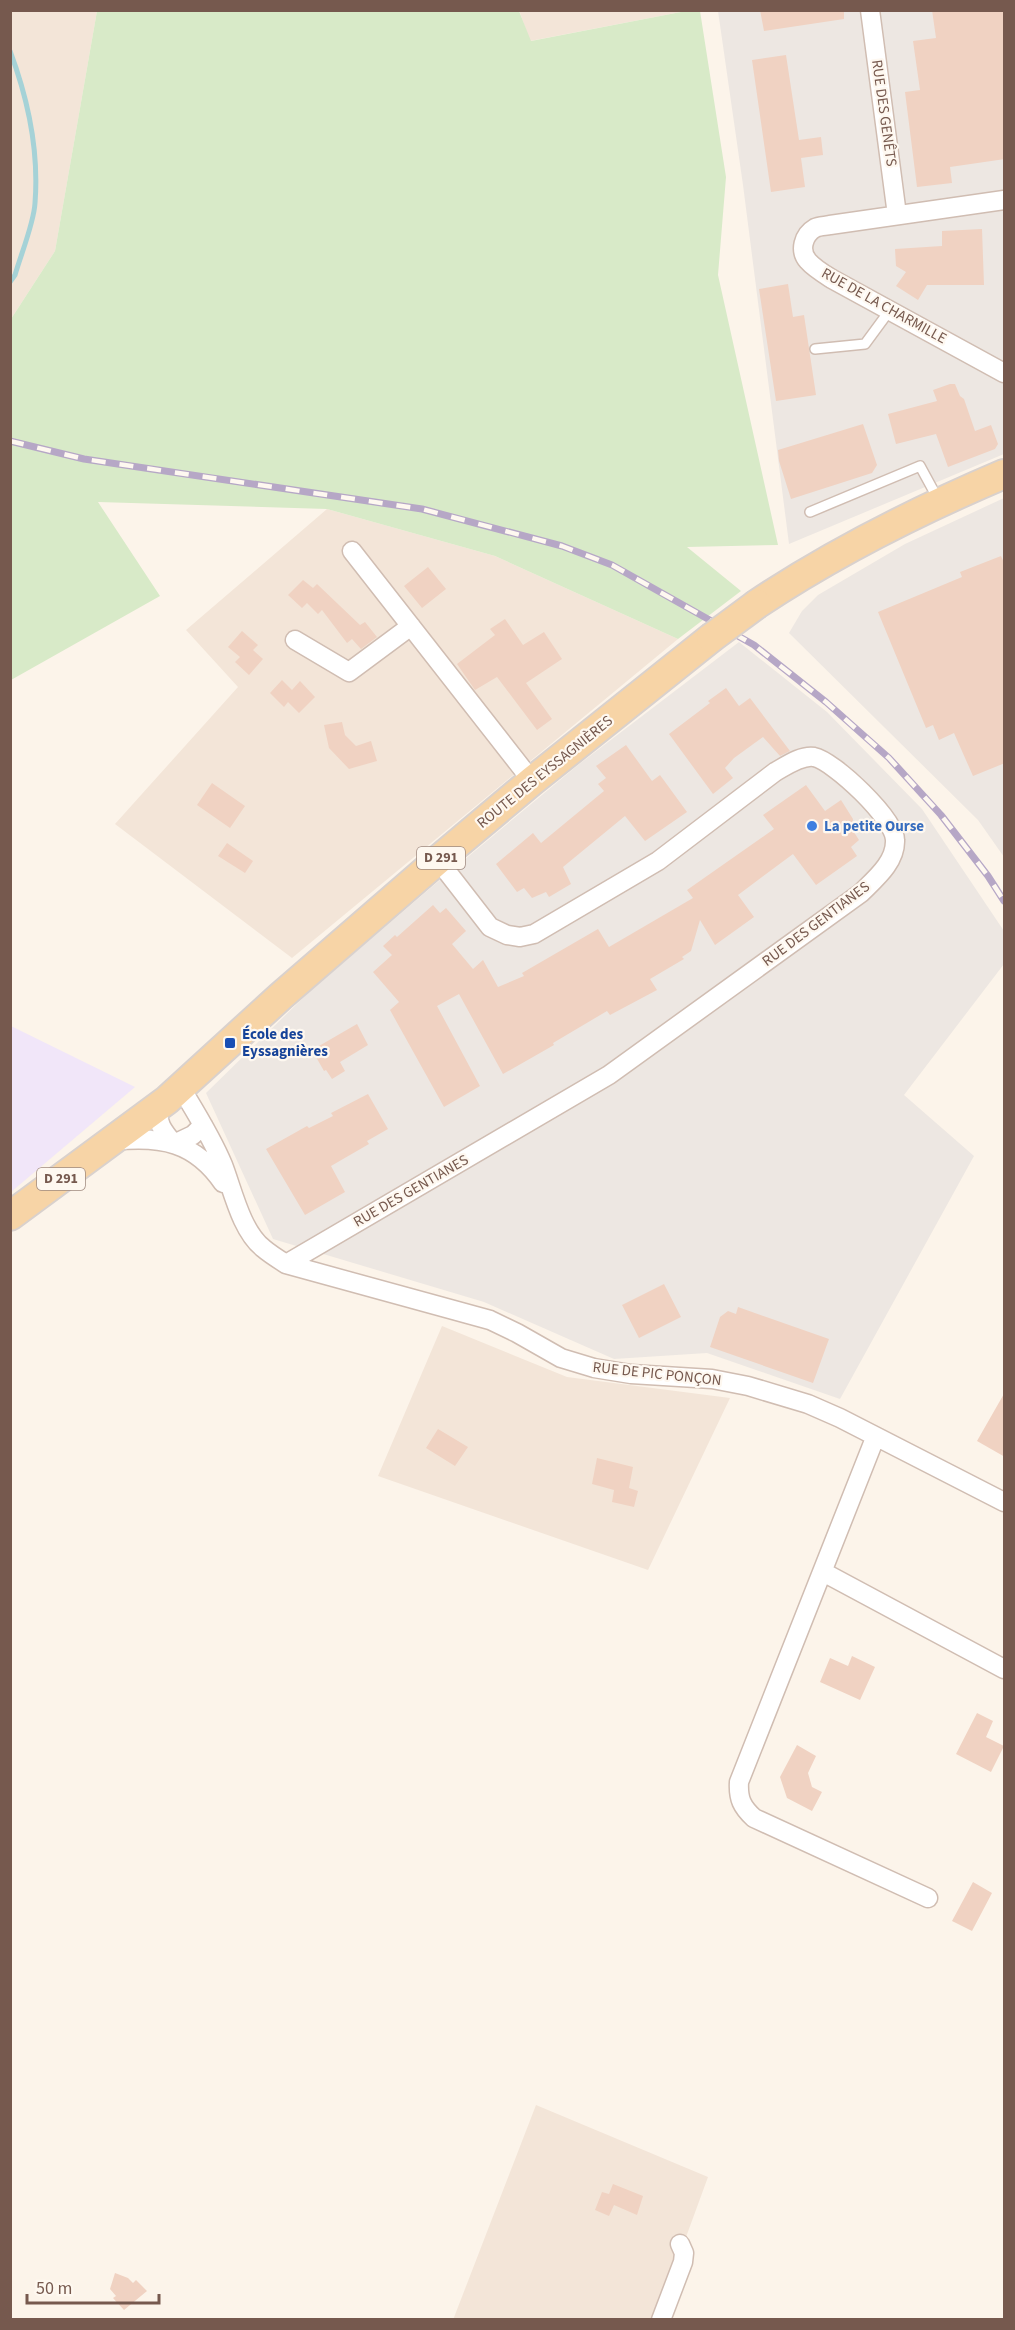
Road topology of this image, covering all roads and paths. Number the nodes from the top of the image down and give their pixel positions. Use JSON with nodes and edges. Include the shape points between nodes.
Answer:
{"nodes":[{"id":1,"x":870,"y":10,"type":"edge"},
{"id":2,"x":1005,"y":200,"type":"edge"},
{"id":3,"x":897,"y":215,"type":"junction"},
{"id":4,"x":890,"y":310,"type":"junction"},
{"id":5,"x":815,"y":348,"type":"dead end"},
{"id":6,"x":1005,"y":373,"type":"edge"},
{"id":7,"x":1005,"y":474,"type":"edge"},
{"id":8,"x":939,"y":502,"type":"junction"},
{"id":9,"x":810,"y":512,"type":"dead end"},
{"id":10,"x":351,"y":551,"type":"dead end"},
{"id":11,"x":411,"y":626,"type":"junction"},
{"id":12,"x":295,"y":639,"type":"dead end"},
{"id":13,"x":532,"y":781,"type":"junction"},
{"id":14,"x":438,"y":860,"type":"junction"},
{"id":15,"x":181,"y":1088,"type":"junction"},
{"id":16,"x":159,"y":1106,"type":"junction"},
{"id":17,"x":203,"y":1125,"type":"junction"},
{"id":18,"x":112,"y":1142,"type":"junction"},
{"id":19,"x":174,"y":1144,"type":"junction"},
{"id":20,"x":231,"y":1194,"type":"junction"},
{"id":21,"x":10,"y":1216,"type":"edge"},
{"id":22,"x":286,"y":1264,"type":"junction"},
{"id":23,"x":875,"y":1438,"type":"junction"},
{"id":24,"x":1005,"y":1502,"type":"edge"},
{"id":25,"x":823,"y":1572,"type":"junction"},
{"id":26,"x":1005,"y":1669,"type":"edge"},
{"id":27,"x":928,"y":1898,"type":"dead end"},
{"id":28,"x":680,"y":2244,"type":"dead end"},
{"id":29,"x":661,"y":2319,"type":"edge"}],
"edges":[{"from":1,"to":3,"type":"street","name":"RUE DES GENÊTS"},
{"from":2,"to":3,"type":"street","name":"RUE DE LA CHARMILLE"},
{"from":3,"to":4,"type":"street","name":"RUE DE LA CHARMILLE","via":[[815,228],[802,245],[809,263]]},
{"from":4,"to":5,"type":"lane","via":[[865,344]]},
{"from":4,"to":6,"type":"street","name":"RUE DE LA CHARMILLE"},
{"from":7,"to":8,"type":"main road","name":"ROUTE DES EYSSAGNIÈRES"},
{"from":8,"to":9,"type":"lane","via":[[920,466]]},
{"from":8,"to":13,"type":"main road","name":"ROUTE DES EYSSAGNIÈRES","number":"D 291","bridge":true,"via":[[835,555],[757,604]]},
{"from":10,"to":11,"type":"street"},
{"from":11,"to":12,"type":"street","via":[[349,672]]},
{"from":11,"to":13,"type":"street"},
{"from":13,"to":14,"type":"main road","name":"ROUTE DES EYSSAGNIÈRES","number":"D 291"},
{"from":14,"to":15,"type":"main road","name":"ROUTE DES EYSSAGNIÈRES","number":"D 291"},
{"from":14,"to":22,"type":"street","name":"RUE DES GENTIANES","via":[[490,927],[507,935],[534,934],[658,861],[776,772],[796,760],[812,757],[842,773],[887,820],[896,839],[893,856],[861,893],[609,1075]]},
{"from":15,"to":16,"type":"main road","name":"ROUTE DES EYSSAGNIÈRES","number":"D 291"},
{"from":15,"to":17,"type":"street","name":"RUE DE PIC PONÇON"},
{"from":16,"to":18,"type":"main road","name":"ROUTE DES EYSSAGNIÈRES","number":"D 291"},
{"from":16,"to":19,"type":"street","via":[[160,1126]]},
{"from":17,"to":19,"type":"street"},
{"from":17,"to":20,"type":"street","name":"RUE DE PIC PONÇON","via":[[223,1166]]},
{"from":18,"to":19,"type":"street","name":"RUE DE PIC PONÇON","via":[[147,1139]]},
{"from":18,"to":21,"type":"main road","name":"ROUTE DES EYSSAGNIÈRES","number":"D 291"},
{"from":19,"to":20,"type":"street","name":"RUE DE PIC PONÇON","via":[[200,1155]]},
{"from":20,"to":22,"type":"street","name":"RUE DE PIC PONÇON","via":[[261,1247]]},
{"from":22,"to":23,"type":"street","name":"RUE DE PIC PONÇON","via":[[490,1320],[561,1358],[594,1368],[748,1386],[808,1404]]},
{"from":23,"to":24,"type":"street","name":"RUE DE PIC PONÇON"},
{"from":23,"to":25,"type":"street"},
{"from":25,"to":26,"type":"street"},
{"from":25,"to":27,"type":"street","via":[[739,1782],[742,1806],[754,1818]]},
{"from":28,"to":29,"type":"street","via":[[683,2262]]}]}
